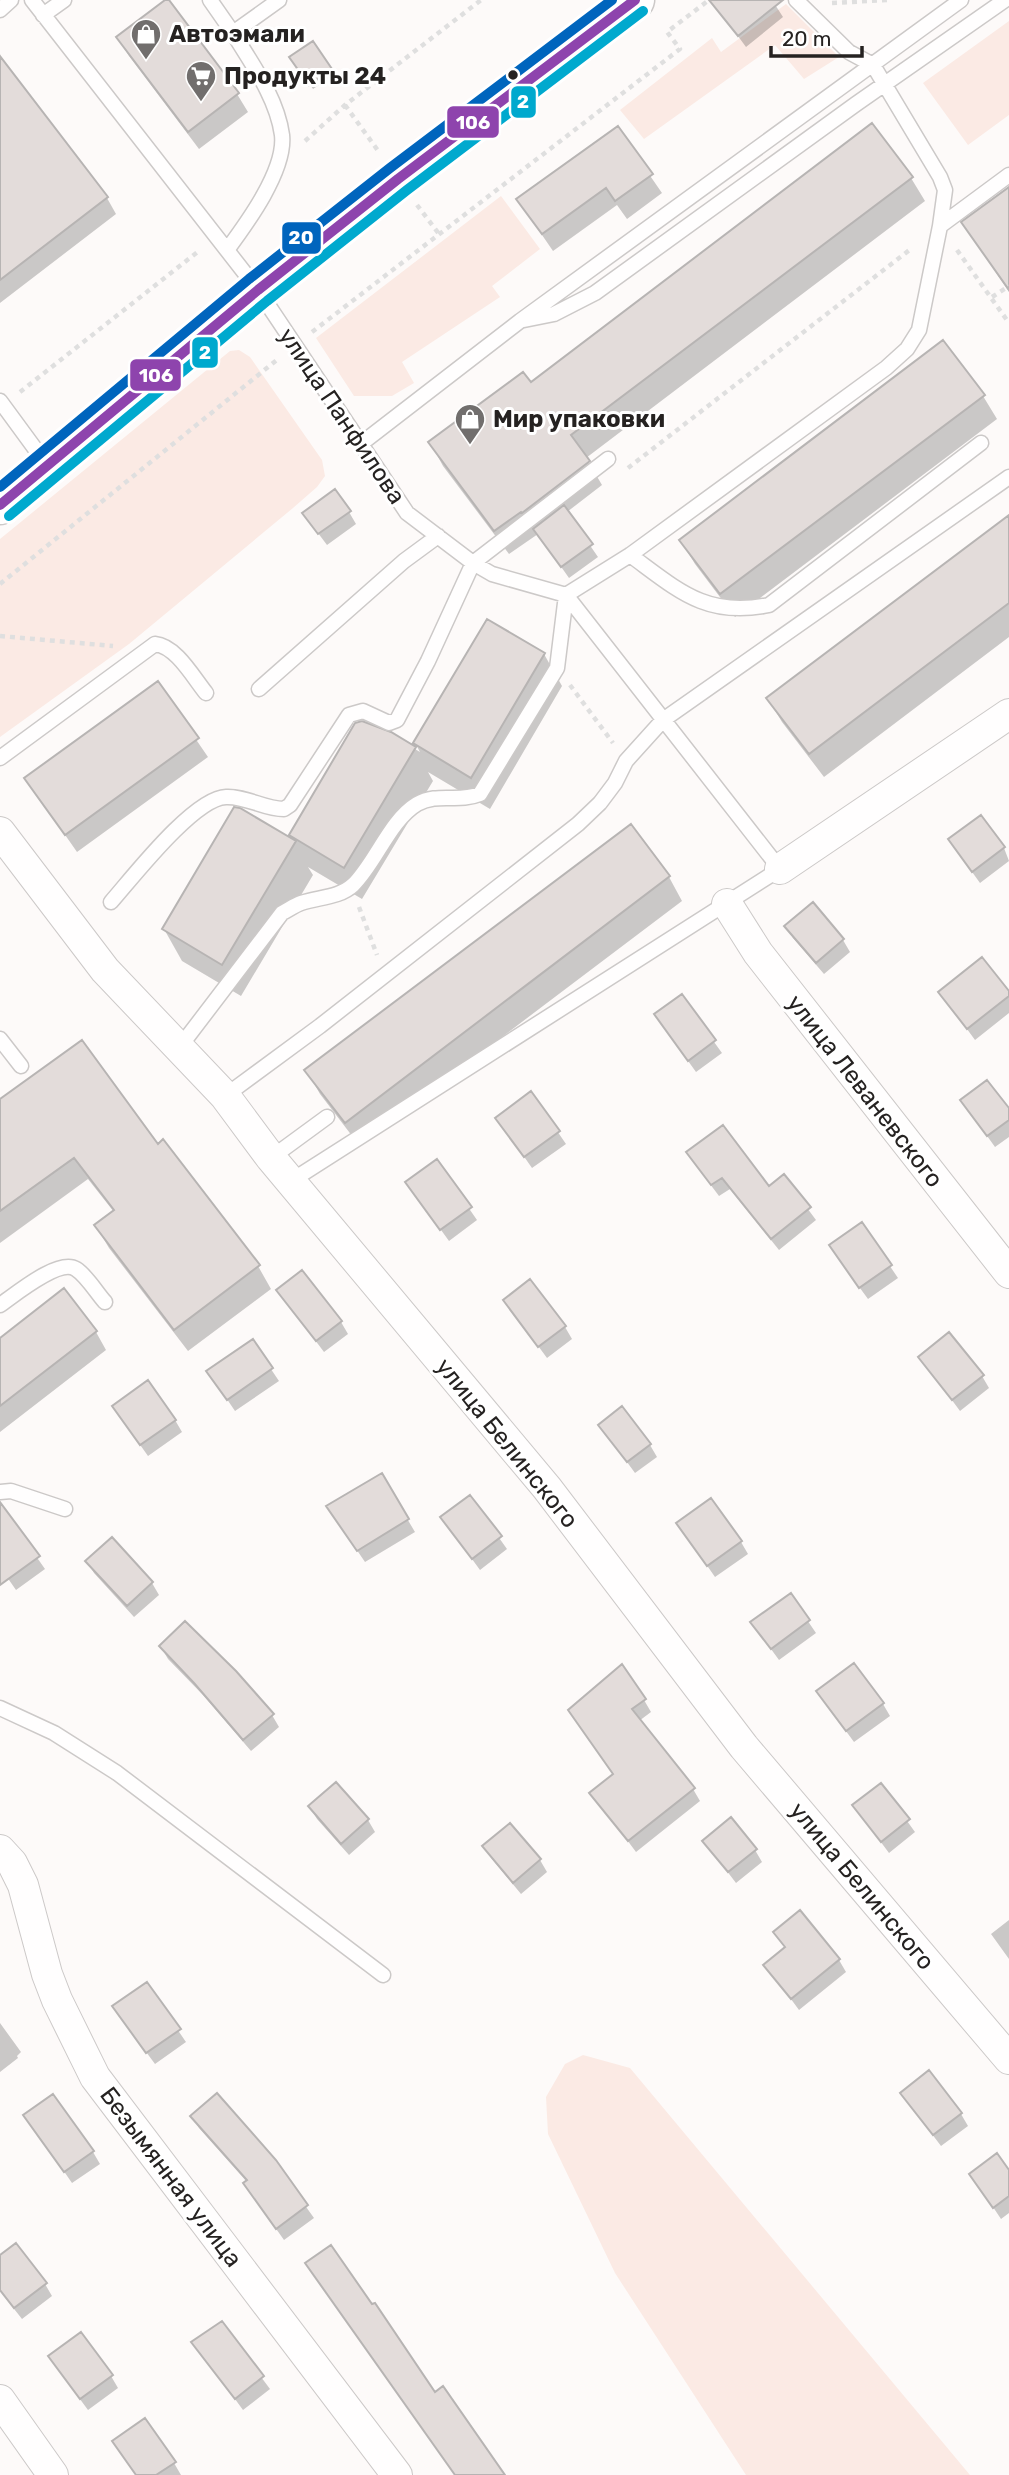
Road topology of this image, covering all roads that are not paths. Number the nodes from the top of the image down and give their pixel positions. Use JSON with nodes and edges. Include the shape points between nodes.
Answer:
{"nodes":[{"id":1,"x":11,"y":0,"type":"edge"},
{"id":2,"x":32,"y":0,"type":"edge"},
{"id":3,"x":64,"y":0,"type":"edge"},
{"id":4,"x":210,"y":0,"type":"edge"},
{"id":5,"x":279,"y":0,"type":"edge"},
{"id":6,"x":635,"y":0,"type":"edge"},
{"id":7,"x":961,"y":0,"type":"edge"},
{"id":8,"x":1005,"y":0,"type":"edge"},
{"id":9,"x":798,"y":2,"type":"edge"},
{"id":10,"x":0,"y":10,"type":"edge"},
{"id":11,"x":43,"y":15,"type":"junction"},
{"id":12,"x":233,"y":33,"type":"junction"},
{"id":13,"x":873,"y":65,"type":"junction"},
{"id":14,"x":886,"y":85,"type":"junction"},
{"id":15,"x":1009,"y":175,"type":"edge"},
{"id":16,"x":940,"y":226,"type":"junction"},
{"id":17,"x":228,"y":250,"type":"junction"},
{"id":18,"x":258,"y":290,"type":"junction"},
{"id":19,"x":520,"y":321,"type":"junction"},
{"id":20,"x":2,"y":403,"type":"edge"},
{"id":21,"x":362,"y":443,"type":"junction"},
{"id":22,"x":981,"y":443,"type":"dead end"},
{"id":23,"x":608,"y":460,"type":"dead end"},
{"id":24,"x":48,"y":466,"type":"junction"},
{"id":25,"x":1009,"y":478,"type":"edge"},
{"id":26,"x":0,"y":505,"type":"edge"},
{"id":27,"x":438,"y":536,"type":"junction"},
{"id":28,"x":630,"y":555,"type":"junction"},
{"id":29,"x":473,"y":562,"type":"junction"},
{"id":30,"x":566,"y":595,"type":"junction"},
{"id":31,"x":259,"y":689,"type":"dead end"},
{"id":32,"x":206,"y":693,"type":"dead end"},
{"id":33,"x":1009,"y":714,"type":"edge"},
{"id":34,"x":663,"y":720,"type":"junction"},
{"id":35,"x":0,"y":758,"type":"edge"},
{"id":36,"x":0,"y":832,"type":"edge"},
{"id":37,"x":780,"y":869,"type":"junction"},
{"id":38,"x":111,"y":902,"type":"dead end"},
{"id":39,"x":727,"y":904,"type":"junction"},
{"id":40,"x":0,"y":1039,"type":"edge"},
{"id":41,"x":179,"y":1048,"type":"junction"},
{"id":42,"x":21,"y":1066,"type":"dead end"},
{"id":43,"x":225,"y":1096,"type":"junction"},
{"id":44,"x":327,"y":1117,"type":"dead end"},
{"id":45,"x":271,"y":1158,"type":"junction"},
{"id":46,"x":291,"y":1181,"type":"junction"},
{"id":47,"x":1009,"y":1273,"type":"edge"},
{"id":48,"x":105,"y":1302,"type":"dead end"},
{"id":49,"x":0,"y":1305,"type":"edge"},
{"id":50,"x":0,"y":1492,"type":"edge"},
{"id":51,"x":65,"y":1509,"type":"dead end"},
{"id":52,"x":0,"y":1708,"type":"edge"},
{"id":53,"x":0,"y":1850,"type":"edge"},
{"id":54,"x":383,"y":1975,"type":"dead end"},
{"id":55,"x":1009,"y":2059,"type":"edge"},
{"id":56,"x":0,"y":2400,"type":"edge"},
{"id":57,"x":53,"y":2475,"type":"edge"},
{"id":58,"x":397,"y":2475,"type":"edge"}],
"edges":[{"from":1,"to":10,"type":"lane"},
{"from":2,"to":11,"type":"lane","name":"улица Панфилова"},
{"from":3,"to":11,"type":"lane"},
{"from":4,"to":12,"type":"lane"},
{"from":5,"to":12,"type":"lane"},
{"from":6,"to":18,"type":"main road"},
{"from":7,"to":13,"type":"lane"},
{"from":8,"to":14,"type":"lane"},
{"from":9,"to":13,"type":"lane","via":[[849,52]]},
{"from":11,"to":17,"type":"lane","name":"улица Панфилова"},
{"from":12,"to":17,"type":"lane","via":[[275,106],[282,137],[276,168],[260,204]]},
{"from":13,"to":14,"type":"lane"},
{"from":13,"to":19,"type":"lane"},
{"from":14,"to":16,"type":"lane","via":[[945,190]]},
{"from":14,"to":19,"type":"lane","via":[[595,293],[554,314]]},
{"from":15,"to":16,"type":"lane"},
{"from":16,"to":28,"type":"lane","via":[[925,310],[907,349]]},
{"from":17,"to":18,"type":"lane","name":"улица Панфилова"},
{"from":18,"to":21,"type":"lane","name":"улица Панфилова"},
{"from":18,"to":24,"type":"main road"},
{"from":19,"to":21,"type":"lane"},
{"from":20,"to":24,"type":"lane"},
{"from":21,"to":27,"type":"lane","name":"улица Панфилова","via":[[407,513]]},
{"from":22,"to":28,"type":"lane","via":[[769,606],[745,610],[708,605],[681,592]]},
{"from":23,"to":29,"type":"lane"},
{"from":24,"to":26,"type":"main road"},
{"from":25,"to":34,"type":"lane"},
{"from":27,"to":29,"type":"lane","name":"улица Панфилова"},
{"from":27,"to":31,"type":"lane"},
{"from":28,"to":30,"type":"lane"},
{"from":29,"to":30,"type":"lane","name":"улица Панфилова","via":[[492,574]]},
{"from":29,"to":38,"type":"lane","via":[[397,720],[389,723],[363,711],[349,715],[284,810],[229,797],[207,802]]},
{"from":30,"to":34,"type":"lane"},
{"from":30,"to":41,"type":"lane","via":[[556,668],[480,794],[467,799],[433,797],[415,805],[352,886],[282,913]]},
{"from":32,"to":35,"type":"lane","via":[[173,652],[155,644]]},
{"from":33,"to":37,"type":"street"},
{"from":34,"to":37,"type":"lane"},
{"from":34,"to":43,"type":"lane","via":[[626,761],[600,803],[578,824]]},
{"from":36,"to":41,"type":"street","name":"улица Белинского","via":[[105,970]]},
{"from":37,"to":39,"type":"lane"},
{"from":39,"to":46,"type":"lane"},
{"from":39,"to":47,"type":"street","name":"улица Леваневского","via":[[758,953]]},
{"from":40,"to":42,"type":"lane"},
{"from":41,"to":43,"type":"street","name":"улица Белинского"},
{"from":43,"to":45,"type":"street","name":"улица Белинского"},
{"from":44,"to":45,"type":"lane"},
{"from":45,"to":46,"type":"street","name":"улица Белинского"},
{"from":46,"to":55,"type":"street","name":"улица Белинского","via":[[547,1488],[744,1747]]},
{"from":48,"to":49,"type":"lane","via":[[78,1269],[68,1265]]},
{"from":50,"to":51,"type":"lane","via":[[11,1491]]},
{"from":52,"to":54,"type":"lane","via":[[54,1733],[117,1773]]},
{"from":53,"to":58,"type":"street","name":"Безымянная улица","via":[[23,1885],[57,2000],[95,2077]]},
{"from":56,"to":57,"type":"street"}]}
